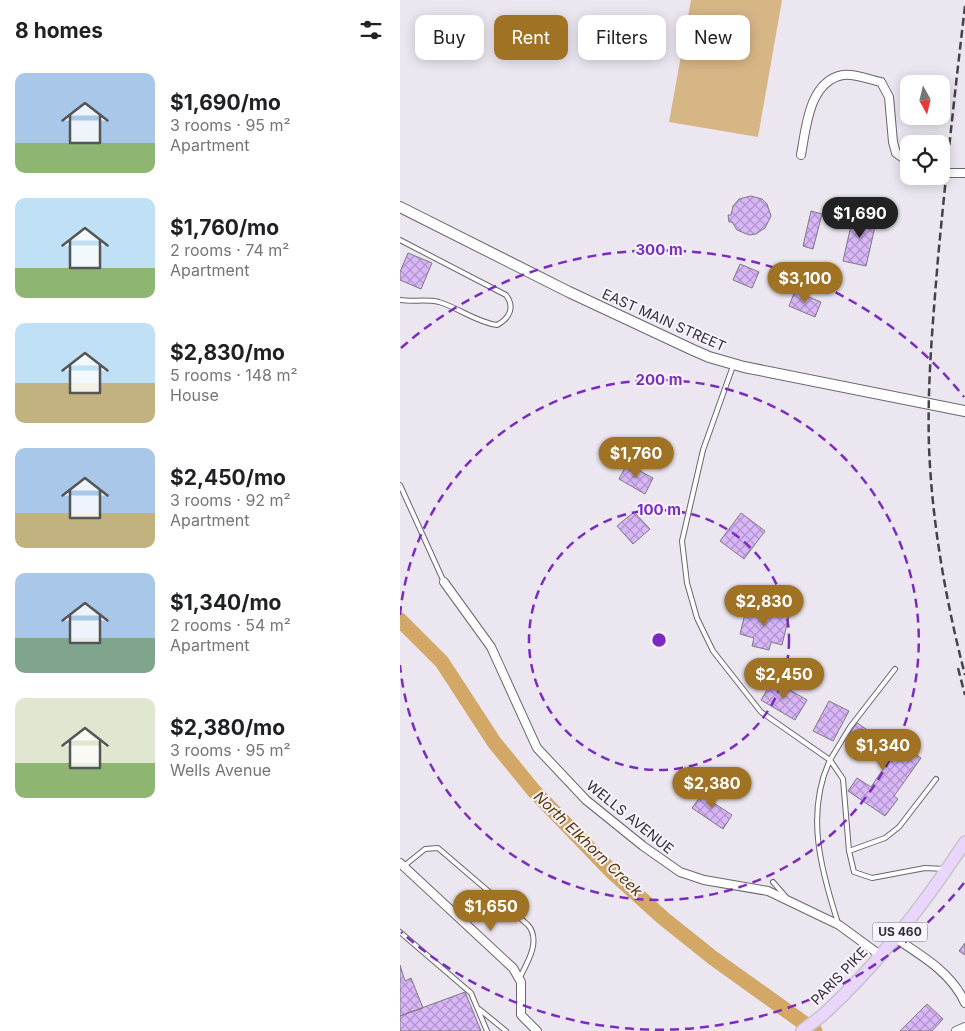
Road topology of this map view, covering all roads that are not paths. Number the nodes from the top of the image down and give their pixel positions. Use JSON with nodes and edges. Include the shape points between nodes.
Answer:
{"nodes":[{"id":1,"x":801,"y":155,"type":"dead end"},
{"id":2,"x":900,"y":155,"type":"edge"},
{"id":3,"x":950,"y":173,"type":"edge"},
{"id":4,"x":965,"y":173,"type":"edge"},
{"id":5,"x":400,"y":207,"type":"edge"},
{"id":6,"x":400,"y":240,"type":"edge"},
{"id":7,"x":400,"y":300,"type":"edge"},
{"id":8,"x":734,"y":364,"type":"junction"},
{"id":9,"x":965,"y":411,"type":"edge"},
{"id":10,"x":400,"y":486,"type":"edge"},
{"id":11,"x":444,"y":582,"type":"joint"},
{"id":12,"x":895,"y":669,"type":"dead end"},
{"id":13,"x":830,"y":760,"type":"junction"},
{"id":14,"x":936,"y":779,"type":"dead end"},
{"id":15,"x":965,"y":842,"type":"edge"},
{"id":16,"x":849,"y":851,"type":"junction"},
{"id":17,"x":402,"y":865,"type":"edge"},
{"id":18,"x":947,"y":869,"type":"junction"},
{"id":19,"x":773,"y":882,"type":"dead end"},
{"id":20,"x":791,"y":902,"type":"junction"},
{"id":21,"x":839,"y":925,"type":"junction"},
{"id":22,"x":400,"y":932,"type":"edge"},
{"id":23,"x":895,"y":938,"type":"junction"},
{"id":24,"x":880,"y":955,"type":"junction"},
{"id":25,"x":520,"y":977,"type":"junction"},
{"id":26,"x":965,"y":1003,"type":"edge"},
{"id":27,"x":478,"y":1009,"type":"junction"},
{"id":28,"x":965,"y":1027,"type":"edge"},
{"id":29,"x":487,"y":1031,"type":"edge"},
{"id":30,"x":506,"y":1031,"type":"edge"},
{"id":31,"x":537,"y":1031,"type":"edge"},
{"id":32,"x":802,"y":1031,"type":"edge"},
{"id":33,"x":956,"y":1031,"type":"edge"}],
"edges":[{"from":1,"to":2,"type":"street","via":[[807,119],[816,95],[830,80],[845,75],[881,82],[889,97],[893,142]]},
{"from":3,"to":4,"type":"street"},
{"from":5,"to":8,"type":"street","name":"EAST MAIN STREET","via":[[568,292],[709,357]]},
{"from":6,"to":7,"type":"lane","via":[[506,295],[511,308],[508,316],[497,325],[440,303]]},
{"from":8,"to":9,"type":"street","name":"EAST MAIN STREET"},
{"from":8,"to":13,"type":"lane","via":[[703,450],[682,541],[687,583],[696,618],[714,651],[761,712]]},
{"from":10,"to":11,"type":"lane","name":"WELLS AVENUE"},
{"from":11,"to":20,"type":"street","name":"WELLS AVENUE","via":[[491,647],[537,748],[586,800],[680,872],[704,880],[768,891]]},
{"from":12,"to":13,"type":"lane","via":[[850,727]]},
{"from":13,"to":16,"type":"lane","via":[[843,779]]},
{"from":13,"to":21,"type":"lane","via":[[820,786],[817,830],[819,856]]},
{"from":14,"to":16,"type":"lane","via":[[899,828],[885,838]]},
{"from":15,"to":18,"type":"main road","name":"PARIS PIKE","number":"US 460"},
{"from":16,"to":18,"type":"lane","via":[[854,872],[872,878],[924,868]]},
{"from":17,"to":25,"type":"street"},
{"from":17,"to":25,"type":"lane","via":[[425,849],[438,848],[528,925],[534,943]]},
{"from":18,"to":23,"type":"main road","name":"PARIS PIKE","number":"US 460"},
{"from":19,"to":20,"type":"lane"},
{"from":20,"to":21,"type":"street","name":"WELLS AVENUE"},
{"from":21,"to":24,"type":"street","name":"WELLS AVENUE"},
{"from":22,"to":27,"type":"lane","via":[[471,992]]},
{"from":23,"to":24,"type":"main road","name":"PARIS PIKE","number":"US 460"},
{"from":23,"to":26,"type":"street","via":[[946,976]]},
{"from":24,"to":32,"type":"main road","name":"PARIS PIKE","number":"US 460","via":[[824,1014]]},
{"from":25,"to":31,"type":"street","via":[[521,1015]]},
{"from":27,"to":29,"type":"lane"},
{"from":27,"to":30,"type":"lane"},
{"from":28,"to":33,"type":"street"}]}
